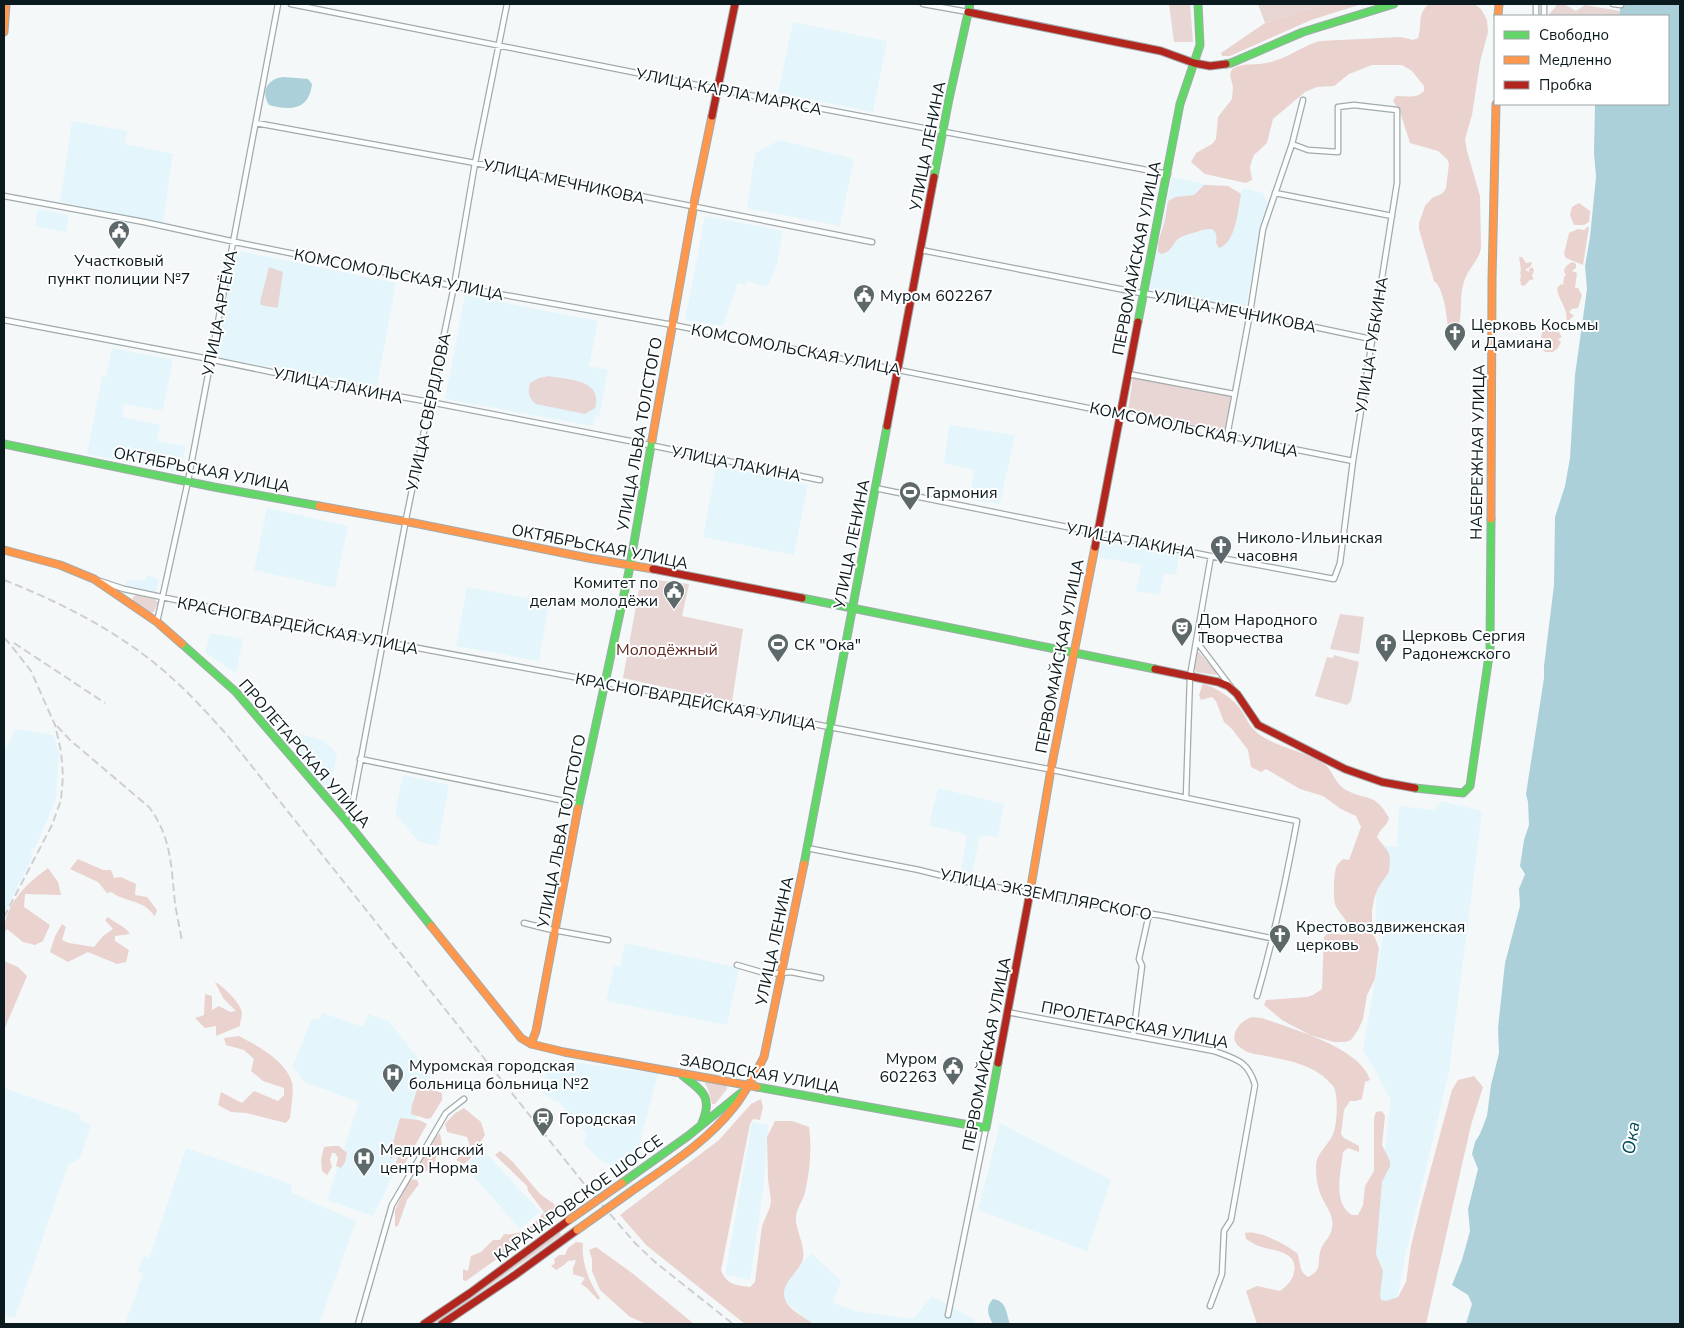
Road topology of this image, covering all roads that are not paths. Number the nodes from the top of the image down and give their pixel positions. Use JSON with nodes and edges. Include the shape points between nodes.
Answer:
{"nodes":[{"id":1,"x":6,"y":4,"type":"edge"},
{"id":2,"x":278,"y":4,"type":"edge"},
{"id":3,"x":291,"y":4,"type":"edge"},
{"id":4,"x":507,"y":4,"type":"edge"},
{"id":5,"x":736,"y":4,"type":"edge"},
{"id":6,"x":923,"y":4,"type":"edge"},
{"id":7,"x":970,"y":4,"type":"edge"},
{"id":8,"x":1198,"y":4,"type":"edge"},
{"id":9,"x":1394,"y":4,"type":"edge"},
{"id":10,"x":1613,"y":4,"type":"edge"},
{"id":11,"x":1621,"y":5,"type":"edge"},
{"id":12,"x":968,"y":12,"type":"junction"},
{"id":13,"x":4,"y":32,"type":"edge"},
{"id":14,"x":500,"y":46,"type":"junction"},
{"id":15,"x":1194,"y":63,"type":"junction"},
{"id":16,"x":717,"y":90,"type":"junction"},
{"id":17,"x":1303,"y":100,"type":"dead end"},
{"id":18,"x":1496,"y":105,"type":"edge"},
{"id":19,"x":256,"y":123,"type":"junction"},
{"id":20,"x":943,"y":132,"type":"junction"},
{"id":21,"x":1292,"y":144,"type":"junction"},
{"id":22,"x":475,"y":163,"type":"junction"},
{"id":23,"x":1167,"y":174,"type":"junction"},
{"id":24,"x":1275,"y":193,"type":"junction"},
{"id":25,"x":4,"y":196,"type":"edge"},
{"id":26,"x":694,"y":208,"type":"junction"},
{"id":27,"x":1392,"y":216,"type":"junction"},
{"id":28,"x":233,"y":242,"type":"junction"},
{"id":29,"x":872,"y":242,"type":"dead end"},
{"id":30,"x":921,"y":250,"type":"junction"},
{"id":31,"x":454,"y":286,"type":"junction"},
{"id":32,"x":1143,"y":293,"type":"junction"},
{"id":33,"x":1250,"y":313,"type":"junction"},
{"id":34,"x":4,"y":320,"type":"edge"},
{"id":35,"x":673,"y":325,"type":"junction"},
{"id":36,"x":1371,"y":339,"type":"junction"},
{"id":37,"x":210,"y":359,"type":"junction"},
{"id":38,"x":898,"y":370,"type":"junction"},
{"id":39,"x":1128,"y":374,"type":"junction"},
{"id":40,"x":1234,"y":394,"type":"junction"},
{"id":41,"x":430,"y":402,"type":"junction"},
{"id":42,"x":1121,"y":414,"type":"junction"},
{"id":43,"x":1226,"y":436,"type":"junction"},
{"id":44,"x":4,"y":444,"type":"edge"},
{"id":45,"x":652,"y":446,"type":"junction"},
{"id":46,"x":1353,"y":461,"type":"junction"},
{"id":47,"x":820,"y":480,"type":"dead end"},
{"id":48,"x":188,"y":481,"type":"junction"},
{"id":49,"x":876,"y":488,"type":"junction"},
{"id":50,"x":406,"y":522,"type":"junction"},
{"id":51,"x":1097,"y":533,"type":"junction"},
{"id":52,"x":4,"y":550,"type":"edge"},
{"id":53,"x":1211,"y":556,"type":"junction"},
{"id":54,"x":630,"y":564,"type":"junction"},
{"id":55,"x":1334,"y":578,"type":"joint"},
{"id":56,"x":94,"y":579,"type":"junction"},
{"id":57,"x":162,"y":597,"type":"junction"},
{"id":58,"x":852,"y":608,"type":"junction"},
{"id":59,"x":157,"y":622,"type":"junction"},
{"id":60,"x":1196,"y":641,"type":"junction"},
{"id":61,"x":384,"y":642,"type":"junction"},
{"id":62,"x":1074,"y":652,"type":"junction"},
{"id":63,"x":1190,"y":676,"type":"junction"},
{"id":64,"x":606,"y":683,"type":"junction"},
{"id":65,"x":1237,"y":694,"type":"junction"},
{"id":66,"x":830,"y":726,"type":"junction"},
{"id":67,"x":360,"y":759,"type":"junction"},
{"id":68,"x":1051,"y":769,"type":"junction"},
{"id":69,"x":1186,"y":797,"type":"junction"},
{"id":70,"x":579,"y":804,"type":"junction"},
{"id":71,"x":344,"y":818,"type":"junction"},
{"id":72,"x":807,"y":848,"type":"junction"},
{"id":73,"x":1030,"y":892,"type":"junction"},
{"id":74,"x":1149,"y":914,"type":"junction"},
{"id":75,"x":524,"y":923,"type":"dead end"},
{"id":76,"x":555,"y":930,"type":"junction"},
{"id":77,"x":1274,"y":938,"type":"junction"},
{"id":78,"x":608,"y":940,"type":"dead end"},
{"id":79,"x":1285,"y":941,"type":"dead end"},
{"id":80,"x":737,"y":965,"type":"dead end"},
{"id":81,"x":781,"y":973,"type":"junction"},
{"id":82,"x":821,"y":978,"type":"dead end"},
{"id":83,"x":1258,"y":996,"type":"dead end"},
{"id":84,"x":1007,"y":1012,"type":"junction"},
{"id":85,"x":1133,"y":1036,"type":"junction"},
{"id":86,"x":531,"y":1044,"type":"junction"},
{"id":87,"x":681,"y":1074,"type":"junction"},
{"id":88,"x":747,"y":1088,"type":"junction"},
{"id":89,"x":464,"y":1099,"type":"dead end"},
{"id":90,"x":728,"y":1109,"type":"junction"},
{"id":91,"x":700,"y":1127,"type":"junction"},
{"id":92,"x":986,"y":1128,"type":"junction"},
{"id":93,"x":1210,"y":1306,"type":"dead end"},
{"id":94,"x":948,"y":1315,"type":"dead end"},
{"id":95,"x":358,"y":1324,"type":"edge"},
{"id":96,"x":424,"y":1324,"type":"edge"},
{"id":97,"x":442,"y":1324,"type":"edge"}],
"edges":[{"from":1,"to":13,"type":"street"},
{"from":2,"to":19,"type":"street","name":"УЛИЦА АРТЁМА"},
{"from":3,"to":14,"type":"street","name":"УЛИЦА КАРЛА МАРКСА"},
{"from":4,"to":14,"type":"street","name":"УЛИЦА СВЕРДЛОВА"},
{"from":5,"to":16,"type":"street","name":"УЛИЦА ЛЬВА ТОЛСТОГО"},
{"from":6,"to":12,"type":"street"},
{"from":7,"to":12,"type":"street","name":"УЛИЦА ЛЕНИНА"},
{"from":8,"to":15,"type":"street","name":"ПЕРВОМАЙСКАЯ УЛИЦА","via":[[1200,45]]},
{"from":9,"to":15,"type":"street","via":[[1302,32],[1231,63],[1210,66]]},
{"from":10,"to":11,"type":"street"},
{"from":12,"to":15,"type":"street","via":[[1161,51]]},
{"from":12,"to":20,"type":"street","name":"УЛИЦА ЛЕНИНА"},
{"from":14,"to":16,"type":"street","name":"УЛИЦА КАРЛА МАРКСА"},
{"from":14,"to":22,"type":"street","name":"УЛИЦА СВЕРДЛОВА"},
{"from":15,"to":23,"type":"street","name":"ПЕРВОМАЙСКАЯ УЛИЦА","via":[[1180,104]]},
{"from":16,"to":20,"type":"street","name":"УЛИЦА КАРЛА МАРКСА"},
{"from":16,"to":26,"type":"street","name":"УЛИЦА ЛЬВА ТОЛСТОГО"},
{"from":17,"to":21,"type":"street"},
{"from":18,"to":65,"type":"street","name":"НАБЕРЕЖНАЯ УЛИЦА","via":[[1490,649],[1470,786],[1460,793],[1424,790],[1382,782],[1345,769],[1258,724]]},
{"from":19,"to":22,"type":"street","name":"УЛИЦА МЕЧНИКОВА"},
{"from":19,"to":28,"type":"street","name":"УЛИЦА АРТЁМА"},
{"from":20,"to":23,"type":"street","name":"УЛИЦА КАРЛА МАРКСА"},
{"from":20,"to":30,"type":"street","name":"УЛИЦА ЛЕНИНА"},
{"from":21,"to":24,"type":"street"},
{"from":21,"to":27,"type":"street","name":"УЛИЦА ГУБКИНА","via":[[1308,150],[1338,152],[1338,106],[1397,110],[1397,183]]},
{"from":22,"to":26,"type":"street","name":"УЛИЦА МЕЧНИКОВА"},
{"from":22,"to":31,"type":"street","name":"УЛИЦА СВЕРДЛОВА"},
{"from":23,"to":32,"type":"street","name":"ПЕРВОМАЙСКАЯ УЛИЦА"},
{"from":24,"to":27,"type":"street"},
{"from":24,"to":33,"type":"street","via":[[1263,229]]},
{"from":25,"to":28,"type":"street","name":"КОМСОМОЛЬСКАЯ УЛИЦА"},
{"from":26,"to":29,"type":"street","name":"УЛИЦА МЕЧНИКОВА"},
{"from":26,"to":35,"type":"street","name":"УЛИЦА ЛЬВА ТОЛСТОГО"},
{"from":27,"to":36,"type":"street","name":"УЛИЦА ГУБКИНА"},
{"from":28,"to":31,"type":"street","name":"КОМСОМОЛЬСКАЯ УЛИЦА"},
{"from":28,"to":37,"type":"street","name":"УЛИЦА АРТЁМА"},
{"from":30,"to":32,"type":"street","name":"УЛИЦА МЕЧНИКОВА"},
{"from":30,"to":38,"type":"street","name":"УЛИЦА ЛЕНИНА"},
{"from":31,"to":35,"type":"street","name":"КОМСОМОЛЬСКАЯ УЛИЦА"},
{"from":31,"to":41,"type":"street","name":"УЛИЦА СВЕРДЛОВА"},
{"from":32,"to":33,"type":"street","name":"УЛИЦА МЕЧНИКОВА"},
{"from":32,"to":39,"type":"street","name":"ПЕРВОМАЙСКАЯ УЛИЦА"},
{"from":33,"to":36,"type":"street","name":"УЛИЦА МЕЧНИКОВА"},
{"from":33,"to":40,"type":"street"},
{"from":34,"to":37,"type":"street","name":"УЛИЦА ЛАКИНА"},
{"from":35,"to":38,"type":"street","name":"КОМСОМОЛЬСКАЯ УЛИЦА"},
{"from":35,"to":45,"type":"street","name":"УЛИЦА ЛЬВА ТОЛСТОГО"},
{"from":36,"to":46,"type":"street","name":"УЛИЦА ГУБКИНА"},
{"from":37,"to":41,"type":"street","name":"УЛИЦА ЛАКИНА"},
{"from":37,"to":48,"type":"street","name":"УЛИЦА АРТЁМА"},
{"from":38,"to":42,"type":"street","name":"КОМСОМОЛЬСКАЯ УЛИЦА"},
{"from":38,"to":49,"type":"street","name":"УЛИЦА ЛЕНИНА"},
{"from":39,"to":40,"type":"street"},
{"from":39,"to":42,"type":"street","name":"ПЕРВОМАЙСКАЯ УЛИЦА"},
{"from":40,"to":43,"type":"street"},
{"from":41,"to":45,"type":"street","name":"УЛИЦА ЛАКИНА"},
{"from":41,"to":50,"type":"street","name":"УЛИЦА СВЕРДЛОВА"},
{"from":42,"to":43,"type":"street","name":"КОМСОМОЛЬСКАЯ УЛИЦА"},
{"from":42,"to":51,"type":"street","name":"ПЕРВОМАЙСКАЯ УЛИЦА"},
{"from":43,"to":46,"type":"street","name":"КОМСОМОЛЬСКАЯ УЛИЦА"},
{"from":44,"to":48,"type":"street","name":"ОКТЯБРЬСКАЯ УЛИЦА"},
{"from":45,"to":47,"type":"street","name":"УЛИЦА ЛАКИНА"},
{"from":45,"to":54,"type":"street","name":"УЛИЦА ЛЬВА ТОЛСТОГО"},
{"from":46,"to":55,"type":"street","name":"УЛИЦА ГУБКИНА","via":[[1340,563]]},
{"from":48,"to":50,"type":"street","name":"ОКТЯБРЬСКАЯ УЛИЦА"},
{"from":48,"to":57,"type":"street","name":"УЛИЦА АРТЁМА"},
{"from":49,"to":51,"type":"street","name":"УЛИЦА ЛАКИНА"},
{"from":49,"to":58,"type":"street","name":"УЛИЦА ЛЕНИНА"},
{"from":50,"to":54,"type":"street","name":"ОКТЯБРЬСКАЯ УЛИЦА"},
{"from":50,"to":61,"type":"street","name":"УЛИЦА СВЕРДЛОВА"},
{"from":51,"to":53,"type":"street","name":"УЛИЦА ЛАКИНА"},
{"from":51,"to":62,"type":"street","name":"ПЕРВОМАЙСКАЯ УЛИЦА"},
{"from":52,"to":56,"type":"street","name":"ПРОЛЕТАРСКАЯ УЛИЦА","via":[[60,565]]},
{"from":53,"to":55,"type":"street","name":"УЛИЦА ЛАКИНА"},
{"from":53,"to":60,"type":"street","name":"УЛИЦА ЛАКИНА"},
{"from":54,"to":58,"type":"street","name":"ОКТЯБРЬСКАЯ УЛИЦА"},
{"from":54,"to":64,"type":"street","name":"УЛИЦА ЛЬВА ТОЛСТОГО"},
{"from":56,"to":57,"type":"street","name":"КРАСНОГВАРДЕЙСКАЯ УЛИЦА"},
{"from":56,"to":59,"type":"street","name":"ПРОЛЕТАРСКАЯ УЛИЦА"},
{"from":57,"to":59,"type":"street","name":"УЛИЦА АРТЁМА"},
{"from":57,"to":61,"type":"street","name":"КРАСНОГВАРДЕЙСКАЯ УЛИЦА"},
{"from":58,"to":62,"type":"street","name":"ОКТЯБРЬСКАЯ УЛИЦА"},
{"from":58,"to":66,"type":"street","name":"УЛИЦА ЛЕНИНА"},
{"from":59,"to":71,"type":"street","name":"ПРОЛЕТАРСКАЯ УЛИЦА","via":[[236,692]]},
{"from":60,"to":63,"type":"street","name":"УЛИЦА ЛАКИНА"},
{"from":60,"to":65,"type":"street"},
{"from":61,"to":64,"type":"street","name":"КРАСНОГВАРДЕЙСКАЯ УЛИЦА"},
{"from":61,"to":67,"type":"street","name":"УЛИЦА СВЕРДЛОВА"},
{"from":62,"to":63,"type":"street","name":"ОКТЯБРЬСКАЯ УЛИЦА"},
{"from":62,"to":68,"type":"street","name":"ПЕРВОМАЙСКАЯ УЛИЦА"},
{"from":63,"to":65,"type":"street","name":"ОКТЯБРЬСКАЯ УЛИЦА","via":[[1218,682]]},
{"from":63,"to":69,"type":"street","name":"УЛИЦА ЛАКИНА"},
{"from":64,"to":66,"type":"street","name":"КРАСНОГВАРДЕЙСКАЯ УЛИЦА"},
{"from":64,"to":70,"type":"street","name":"УЛИЦА ЛЬВА ТОЛСТОГО"},
{"from":66,"to":68,"type":"street","name":"КРАСНОГВАРДЕЙСКАЯ УЛИЦА"},
{"from":66,"to":72,"type":"street","name":"УЛИЦА ЛЕНИНА"},
{"from":67,"to":70,"type":"street"},
{"from":67,"to":71,"type":"street","name":"УЛИЦА СВЕРДЛОВА","via":[[352,806]]},
{"from":68,"to":69,"type":"street","name":"КРАСНОГВАРДЕЙСКАЯ УЛИЦА"},
{"from":68,"to":73,"type":"street","name":"ПЕРВОМАЙСКАЯ УЛИЦА"},
{"from":69,"to":77,"type":"street","name":"КРАСНОГВАРДЕЙСКАЯ УЛИЦА","via":[[1297,821]]},
{"from":70,"to":76,"type":"street","name":"УЛИЦА ЛЬВА ТОЛСТОГО"},
{"from":71,"to":86,"type":"street","name":"ПРОЛЕТАРСКАЯ УЛИЦА","via":[[518,1035]]},
{"from":72,"to":73,"type":"street","name":"УЛИЦА ЭКЗЕМПЛЯРСКОГО"},
{"from":72,"to":81,"type":"street","name":"УЛИЦА ЛЕНИНА"},
{"from":73,"to":74,"type":"street","name":"УЛИЦА ЭКЗЕМПЛЯРСКОГО"},
{"from":73,"to":84,"type":"street","name":"ПЕРВОМАЙСКАЯ УЛИЦА"},
{"from":74,"to":77,"type":"street","name":"УЛИЦА ЭКЗЕМПЛЯРСКОГО"},
{"from":74,"to":85,"type":"street","via":[[1139,959],[1142,966]]},
{"from":75,"to":76,"type":"street"},
{"from":76,"to":78,"type":"street"},
{"from":76,"to":86,"type":"street","name":"УЛИЦА ЛЬВА ТОЛСТОГО"},
{"from":77,"to":79,"type":"street","name":"УЛИЦА ЭКЗЕМПЛЯРСКОГО"},
{"from":77,"to":83,"type":"street"},
{"from":80,"to":81,"type":"street","via":[[768,974]]},
{"from":81,"to":82,"type":"street"},
{"from":81,"to":88,"type":"street","name":"УЛИЦА ЛЕНИНА","via":[[764,1057]]},
{"from":84,"to":85,"type":"street","name":"ПРОЛЕТАРСКАЯ УЛИЦА"},
{"from":84,"to":92,"type":"street","name":"ПЕРВОМАЙСКАЯ УЛИЦА"},
{"from":85,"to":93,"type":"street","name":"ПРОЛЕТАРСКАЯ УЛИЦА","via":[[1214,1051],[1236,1059],[1251,1071],[1255,1085],[1230,1220],[1224,1231],[1222,1274]]},
{"from":86,"to":87,"type":"street","name":"ЗАВОДСКАЯ УЛИЦА"},
{"from":87,"to":88,"type":"street","name":"ЗАВОДСКАЯ УЛИЦА"},
{"from":87,"to":91,"type":"street","via":[[702,1092],[708,1103]]},
{"from":88,"to":90,"type":"street","name":"КАРАЧАРОВСКОЕ ШОССЕ"},
{"from":88,"to":92,"type":"street","name":"ЗАВОДСКАЯ УЛИЦА"},
{"from":89,"to":95,"type":"street","via":[[446,1114],[392,1205]]},
{"from":90,"to":91,"type":"street","name":"КАРАЧАРОВСКОЕ ШОССЕ"},
{"from":90,"to":97,"type":"street","name":"КАРАЧАРОВСКОЕ ШОССЕ","bridge":true,"via":[[700,1141]]},
{"from":91,"to":96,"type":"street","name":"КАРАЧАРОВСКОЕ ШОССЕ","bridge":true},
{"from":92,"to":94,"type":"street","name":"ПЕРВОМАЙСКАЯ УЛИЦА"}]}
